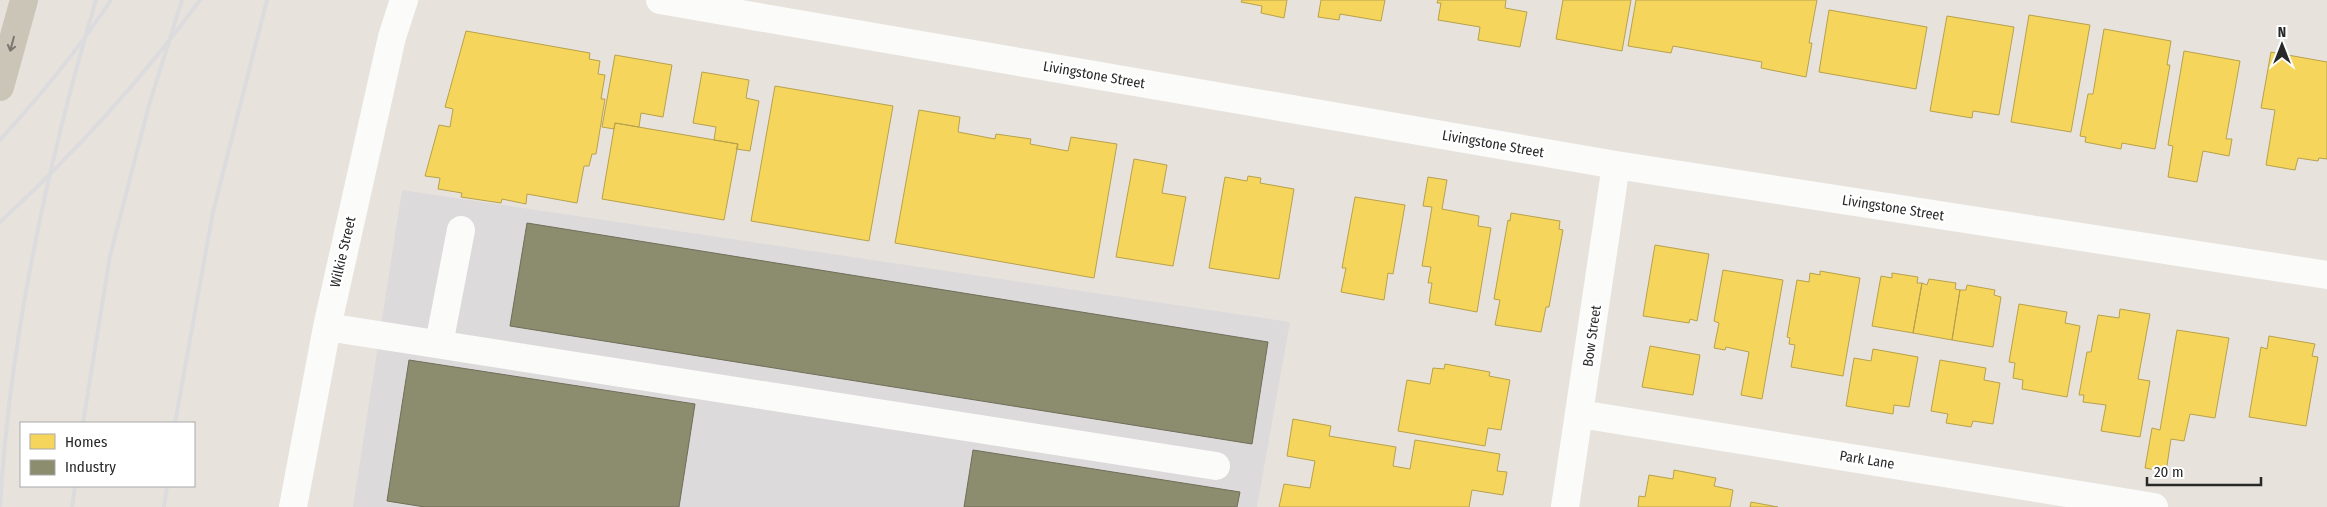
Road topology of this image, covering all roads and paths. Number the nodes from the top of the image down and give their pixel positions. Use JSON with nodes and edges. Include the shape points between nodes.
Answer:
{"nodes":[{"id":1,"x":24,"y":0,"type":"edge"},
{"id":2,"x":404,"y":0,"type":"edge"},
{"id":3,"x":660,"y":0,"type":"edge"},
{"id":4,"x":0,"y":87,"type":"edge"},
{"id":5,"x":1616,"y":165,"type":"junction"},
{"id":6,"x":461,"y":230,"type":"dead end"},
{"id":7,"x":2327,"y":275,"type":"edge"},
{"id":8,"x":327,"y":327,"type":"junction"},
{"id":9,"x":439,"y":344,"type":"junction"},
{"id":10,"x":1580,"y":414,"type":"junction"},
{"id":11,"x":1216,"y":466,"type":"dead end"},
{"id":12,"x":293,"y":507,"type":"edge"},
{"id":13,"x":1565,"y":507,"type":"edge"},
{"id":14,"x":2154,"y":507,"type":"edge"}],
"edges":[{"from":1,"to":4,"type":"main road","one_way":true},
{"from":2,"to":8,"type":"street","name":"Wilkie Street","via":[[392,37]]},
{"from":3,"to":5,"type":"street","name":"Livingstone Street"},
{"from":5,"to":7,"type":"street","name":"Livingstone Street"},
{"from":5,"to":10,"type":"street","name":"Bow Street"},
{"from":6,"to":9,"type":"street"},
{"from":8,"to":9,"type":"street"},
{"from":8,"to":12,"type":"street","name":"Wilkie Street"},
{"from":9,"to":11,"type":"street"},
{"from":10,"to":13,"type":"street","name":"Bow Street"},
{"from":10,"to":14,"type":"street","name":"Park Lane"}]}
